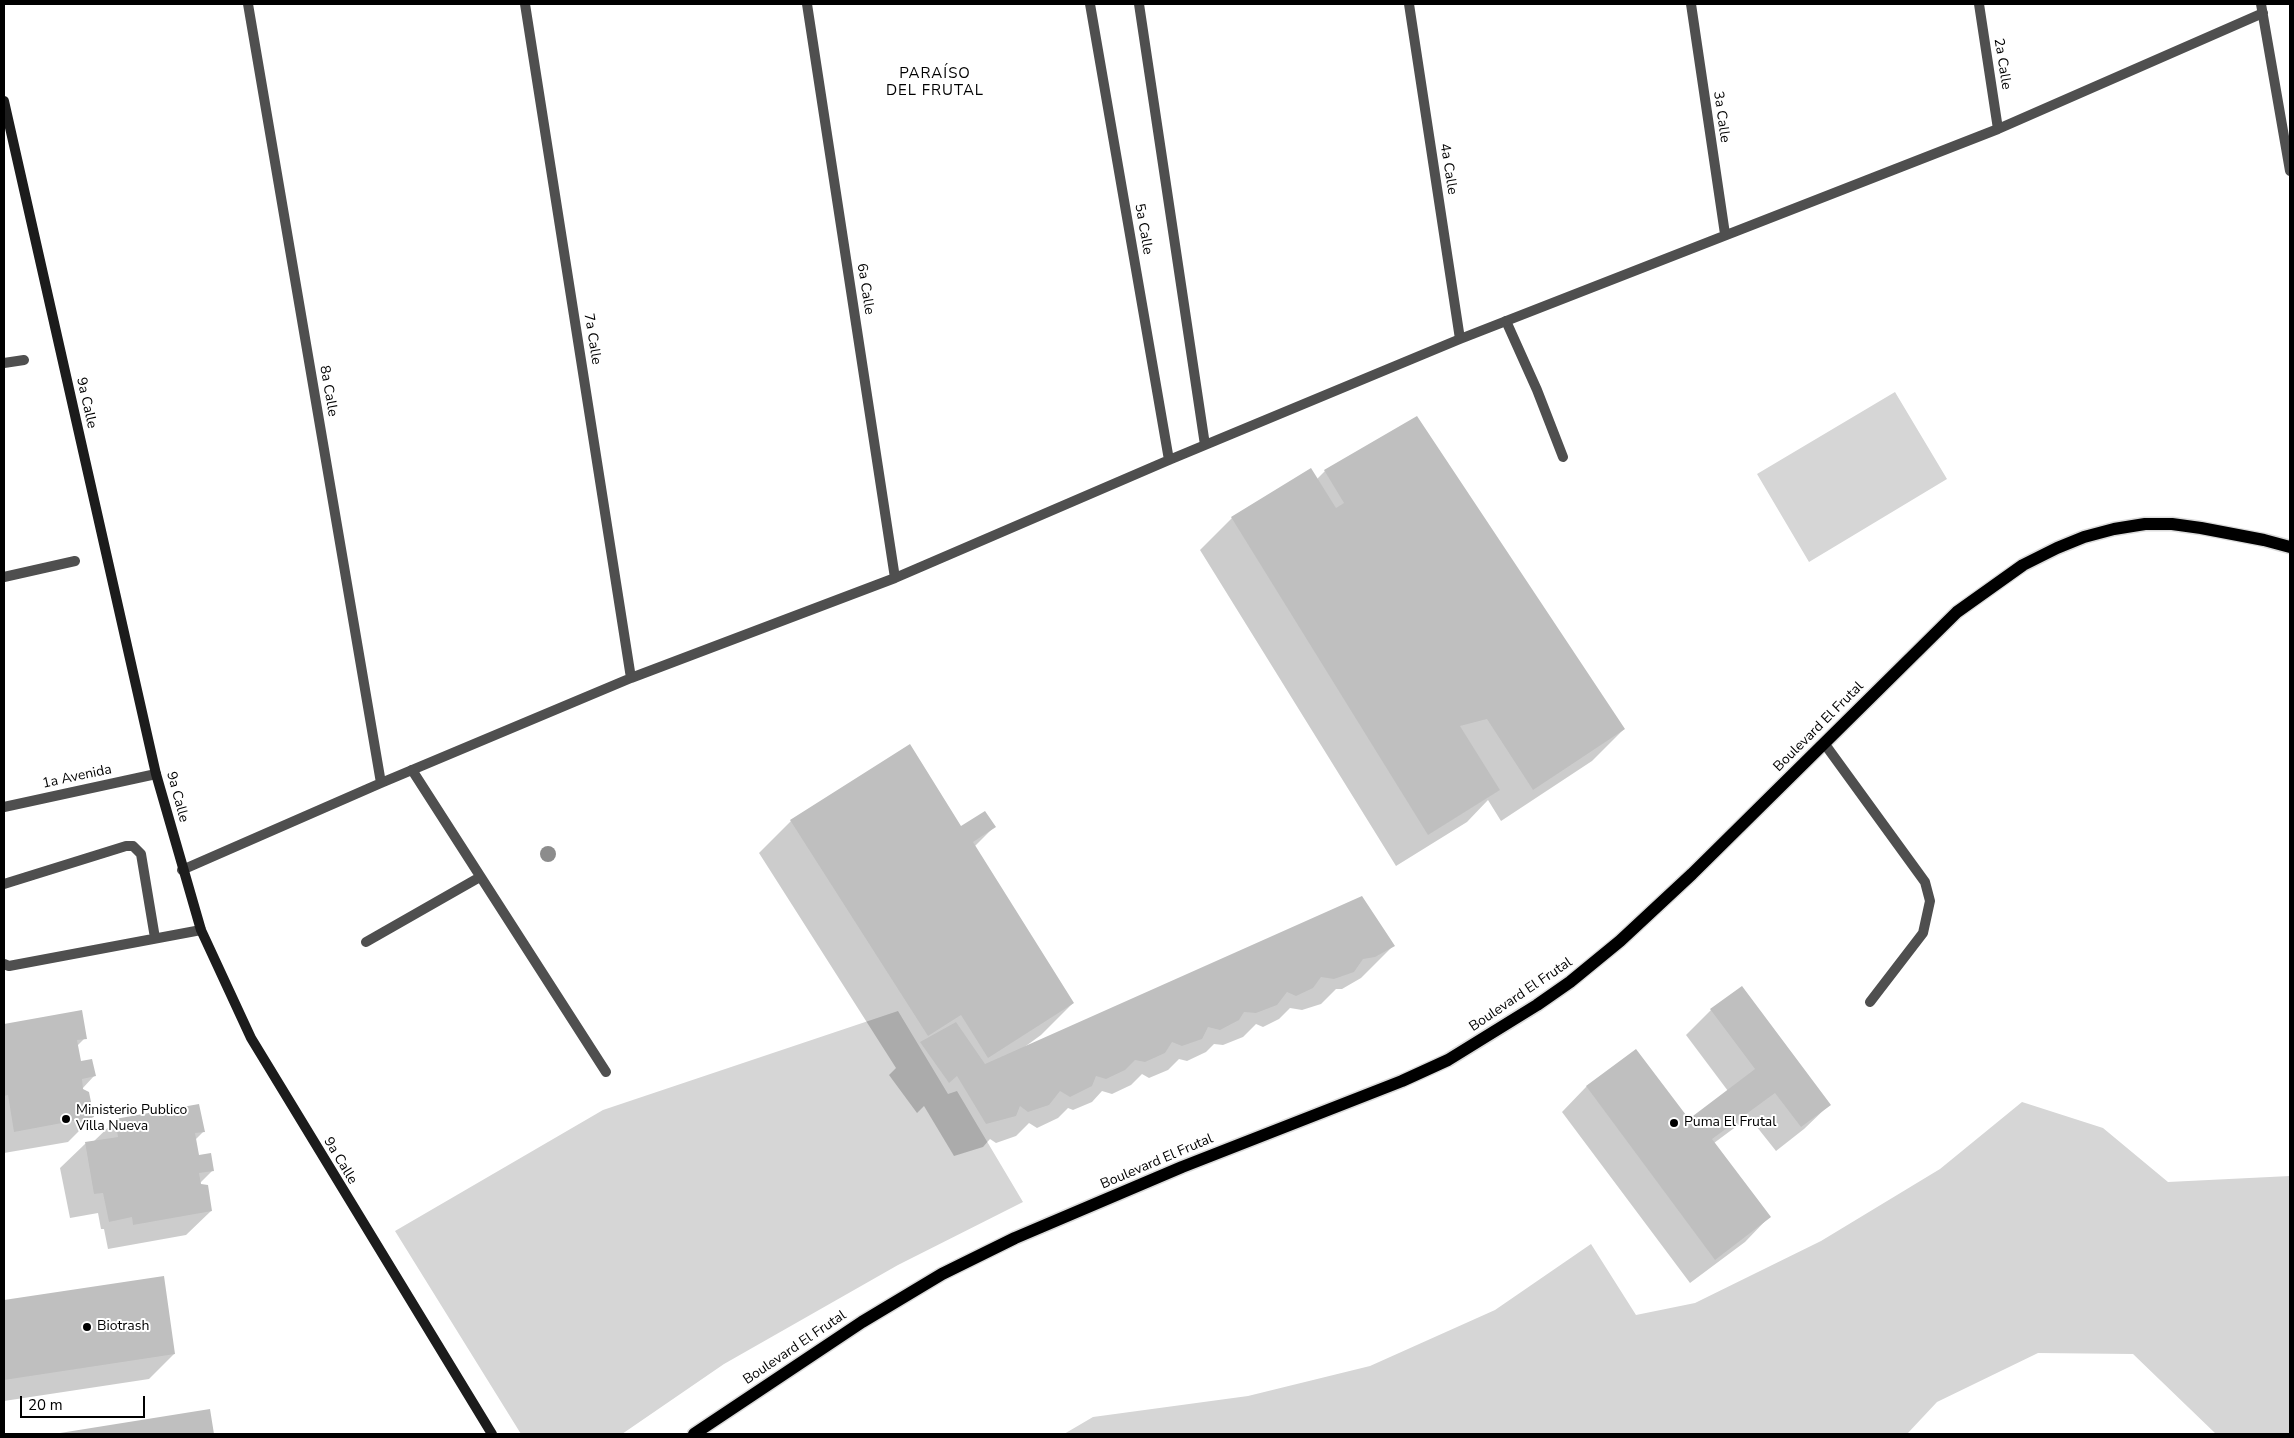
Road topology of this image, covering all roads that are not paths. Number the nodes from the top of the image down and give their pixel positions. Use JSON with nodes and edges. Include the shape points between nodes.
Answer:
{"nodes":[{"id":1,"x":248,"y":4,"type":"edge"},
{"id":2,"x":525,"y":4,"type":"edge"},
{"id":3,"x":807,"y":4,"type":"edge"},
{"id":4,"x":1090,"y":4,"type":"edge"},
{"id":5,"x":1139,"y":4,"type":"edge"},
{"id":6,"x":1409,"y":4,"type":"edge"},
{"id":7,"x":1690,"y":4,"type":"edge"},
{"id":8,"x":1979,"y":4,"type":"edge"},
{"id":9,"x":2262,"y":9,"type":"edge"},
{"id":10,"x":4,"y":101,"type":"edge"},
{"id":11,"x":5,"y":114,"type":"edge"},
{"id":12,"x":1998,"y":129,"type":"junction"},
{"id":13,"x":2290,"y":171,"type":"edge"},
{"id":14,"x":1725,"y":234,"type":"junction"},
{"id":15,"x":1506,"y":321,"type":"junction"},
{"id":16,"x":1460,"y":339,"type":"junction"},
{"id":17,"x":24,"y":360,"type":"dead end"},
{"id":18,"x":4,"y":363,"type":"edge"},
{"id":19,"x":1205,"y":445,"type":"junction"},
{"id":20,"x":1563,"y":457,"type":"dead end"},
{"id":21,"x":1169,"y":460,"type":"junction"},
{"id":22,"x":2290,"y":547,"type":"edge"},
{"id":23,"x":75,"y":562,"type":"dead end"},
{"id":24,"x":4,"y":577,"type":"edge"},
{"id":25,"x":895,"y":578,"type":"junction"},
{"id":26,"x":631,"y":678,"type":"junction"},
{"id":27,"x":1824,"y":743,"type":"junction"},
{"id":28,"x":412,"y":770,"type":"junction"},
{"id":29,"x":156,"y":774,"type":"junction"},
{"id":30,"x":380,"y":783,"type":"junction"},
{"id":31,"x":4,"y":807,"type":"edge"},
{"id":32,"x":182,"y":870,"type":"junction"},
{"id":33,"x":480,"y":877,"type":"junction"},
{"id":34,"x":4,"y":884,"type":"edge"},
{"id":35,"x":201,"y":930,"type":"junction"},
{"id":36,"x":155,"y":938,"type":"junction"},
{"id":37,"x":366,"y":942,"type":"dead end"},
{"id":38,"x":4,"y":964,"type":"edge"},
{"id":39,"x":1870,"y":1002,"type":"dead end"},
{"id":40,"x":606,"y":1072,"type":"dead end"},
{"id":41,"x":492,"y":1434,"type":"edge"},
{"id":42,"x":694,"y":1434,"type":"edge"}],
"edges":[{"from":1,"to":30,"type":"street","name":"8a Calle"},
{"from":2,"to":26,"type":"street","name":"7a Calle"},
{"from":3,"to":25,"type":"street","name":"6a Calle"},
{"from":4,"to":21,"type":"street","name":"5a Calle"},
{"from":5,"to":19,"type":"street","name":"5a Calle"},
{"from":6,"to":16,"type":"street","name":"4a Calle"},
{"from":7,"to":14,"type":"street","name":"3a Calle"},
{"from":8,"to":12,"type":"street","name":"2a Calle"},
{"from":9,"to":12,"type":"street"},
{"from":9,"to":13,"type":"street"},
{"from":10,"to":11,"type":"main road","name":"9a Calle"},
{"from":11,"to":29,"type":"main road","name":"9a Calle"},
{"from":12,"to":14,"type":"street"},
{"from":14,"to":15,"type":"street"},
{"from":15,"to":16,"type":"street"},
{"from":15,"to":20,"type":"street"},
{"from":16,"to":19,"type":"street"},
{"from":17,"to":18,"type":"street"},
{"from":19,"to":21,"type":"street"},
{"from":21,"to":25,"type":"street"},
{"from":22,"to":27,"type":"main road","name":"Boulevard El Frutal","via":[[2172,524],[2114,528],[2057,548],[2023,565],[1957,612]]},
{"from":23,"to":24,"type":"street"},
{"from":25,"to":26,"type":"street"},
{"from":26,"to":28,"type":"street"},
{"from":27,"to":39,"type":"street","via":[[1925,882],[1930,901],[1923,933]]},
{"from":27,"to":42,"type":"main road","name":"Boulevard El Frutal","via":[[1620,941],[1570,982],[1504,1026],[1448,1060],[1402,1081],[1182,1167],[1015,1238],[942,1274],[862,1322]]},
{"from":28,"to":30,"type":"street"},
{"from":28,"to":33,"type":"street"},
{"from":29,"to":31,"type":"street","name":"1a Avenida"},
{"from":29,"to":32,"type":"main road","name":"9a Calle"},
{"from":30,"to":32,"type":"street"},
{"from":32,"to":35,"type":"main road","name":"9a Calle"},
{"from":33,"to":37,"type":"street"},
{"from":33,"to":40,"type":"street"},
{"from":34,"to":36,"type":"street","via":[[133,846],[141,854]]},
{"from":35,"to":36,"type":"street"},
{"from":35,"to":41,"type":"main road","name":"9a Calle","via":[[252,1038]]},
{"from":36,"to":38,"type":"street","via":[[9,966]]}]}
